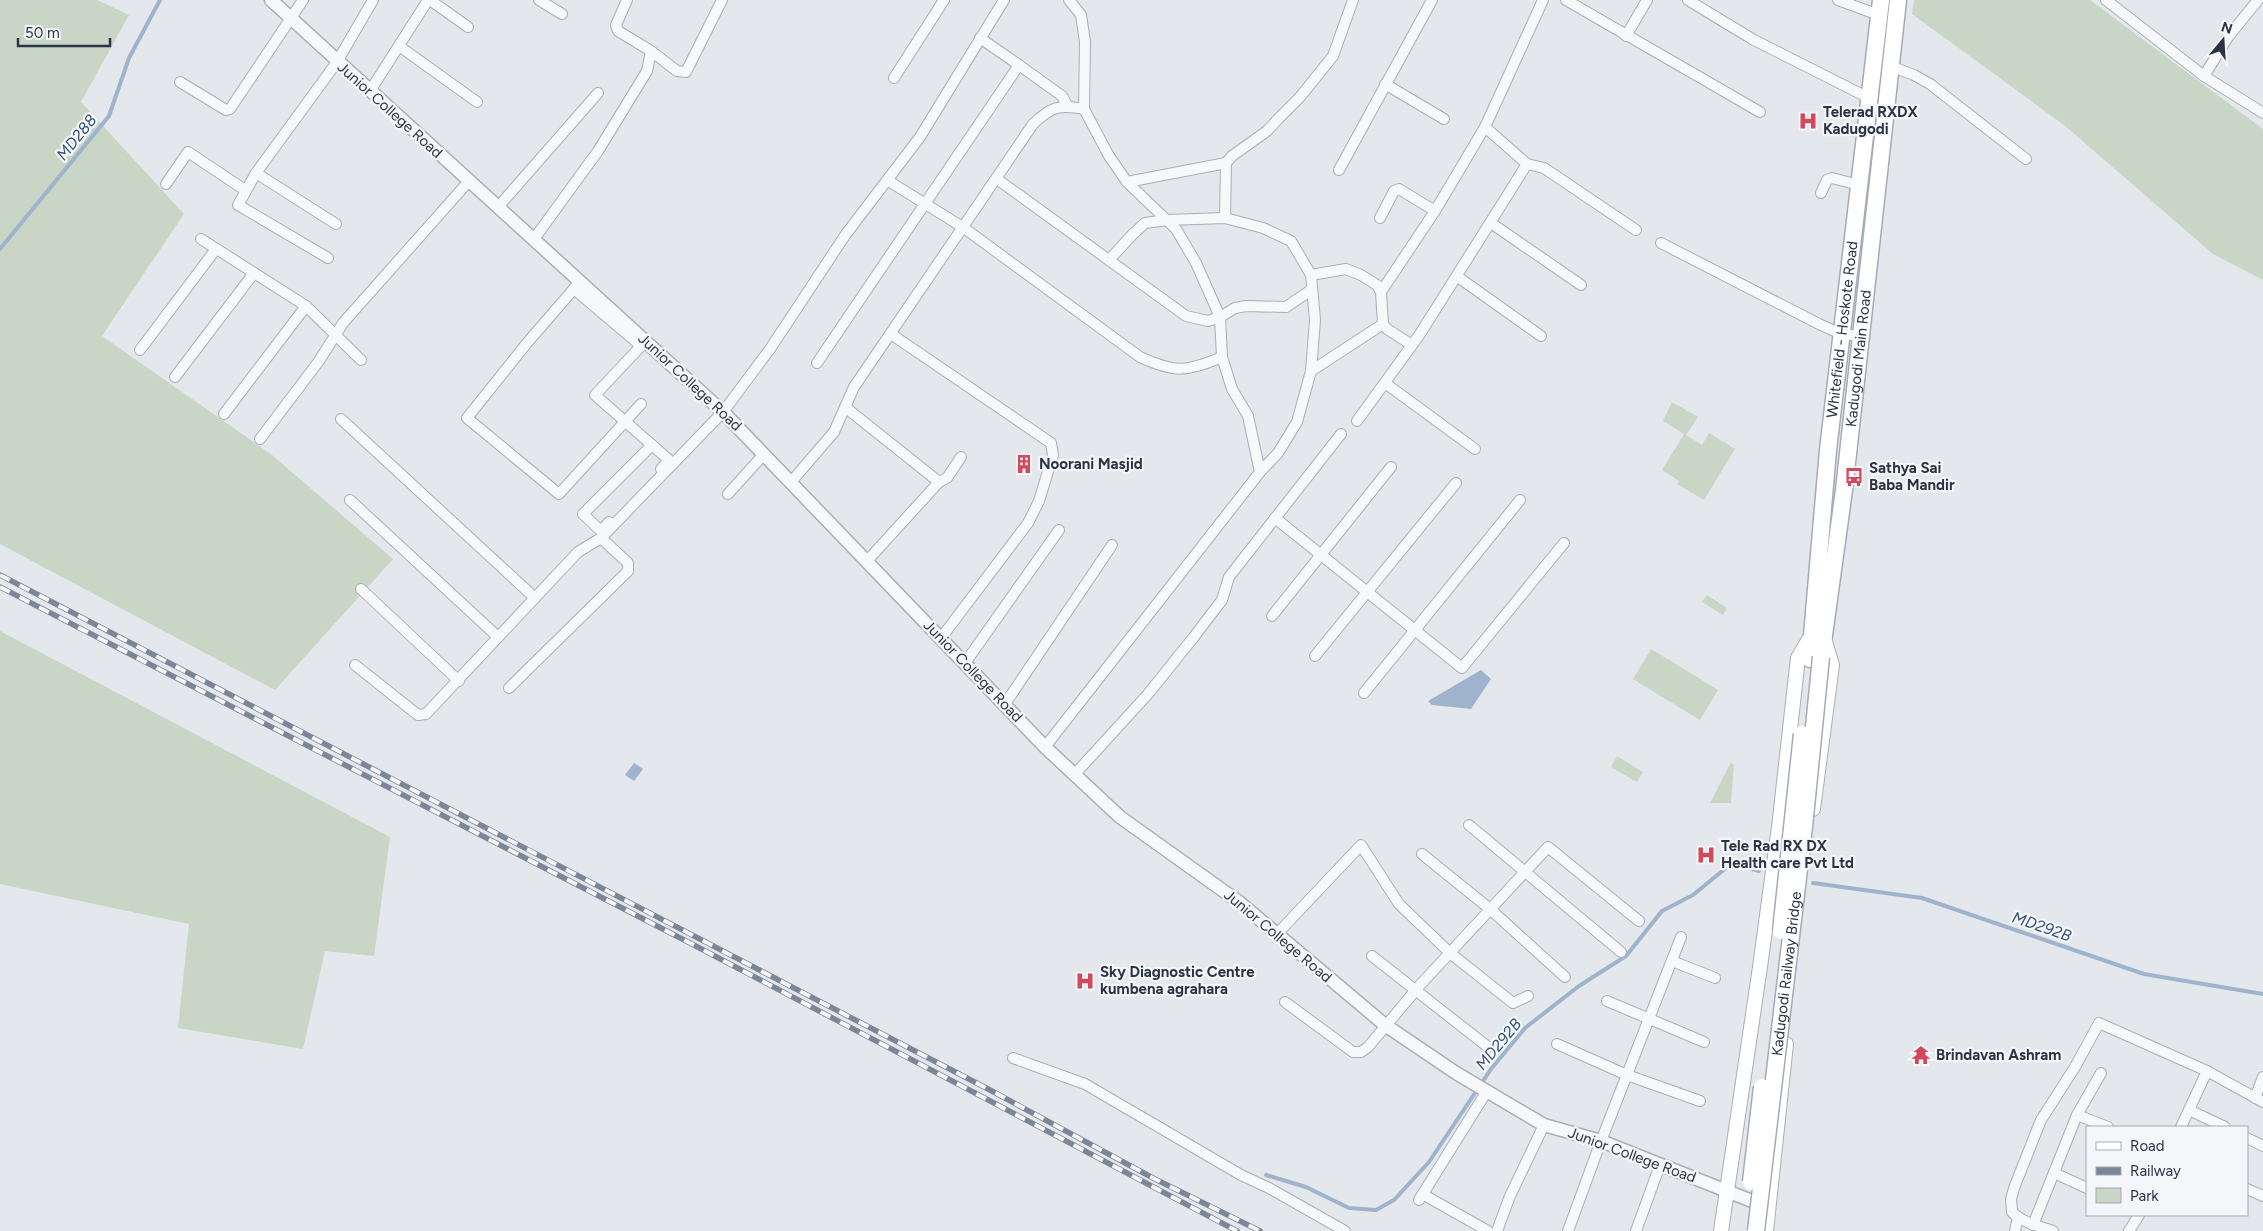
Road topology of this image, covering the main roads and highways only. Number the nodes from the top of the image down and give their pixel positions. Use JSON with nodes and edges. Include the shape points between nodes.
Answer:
{"nodes":[{"id":1,"x":1898,"y":0,"type":"edge"},
{"id":2,"x":1880,"y":7,"type":"edge"},
{"id":3,"x":1818,"y":636,"type":"junction"},
{"id":4,"x":1816,"y":658,"type":"junction"},
{"id":5,"x":1721,"y":1231,"type":"edge"},
{"id":6,"x":1745,"y":1231,"type":"edge"},
{"id":7,"x":1756,"y":1231,"type":"edge"},
{"id":8,"x":1766,"y":1231,"type":"edge"}],
"edges":[{"from":1,"to":3,"type":"main road","name":"Kadugodi Main Road","via":[[1842,500]]},
{"from":2,"to":3,"type":"main road","name":"Whitefield - Hoskote Road","via":[[1842,334]]},
{"from":3,"to":4,"type":"main road","name":"Kadugodi Main Road"},
{"from":3,"to":5,"type":"main road","via":[[1798,658],[1779,828]]},
{"from":3,"to":8,"type":"main road","via":[[1832,665],[1802,894]]},
{"from":4,"to":6,"type":"main road","bridge":true},
{"from":4,"to":7,"type":"main road","name":"Kadugodi Railway Bridge","bridge":true,"via":[[1804,826]]}]}
